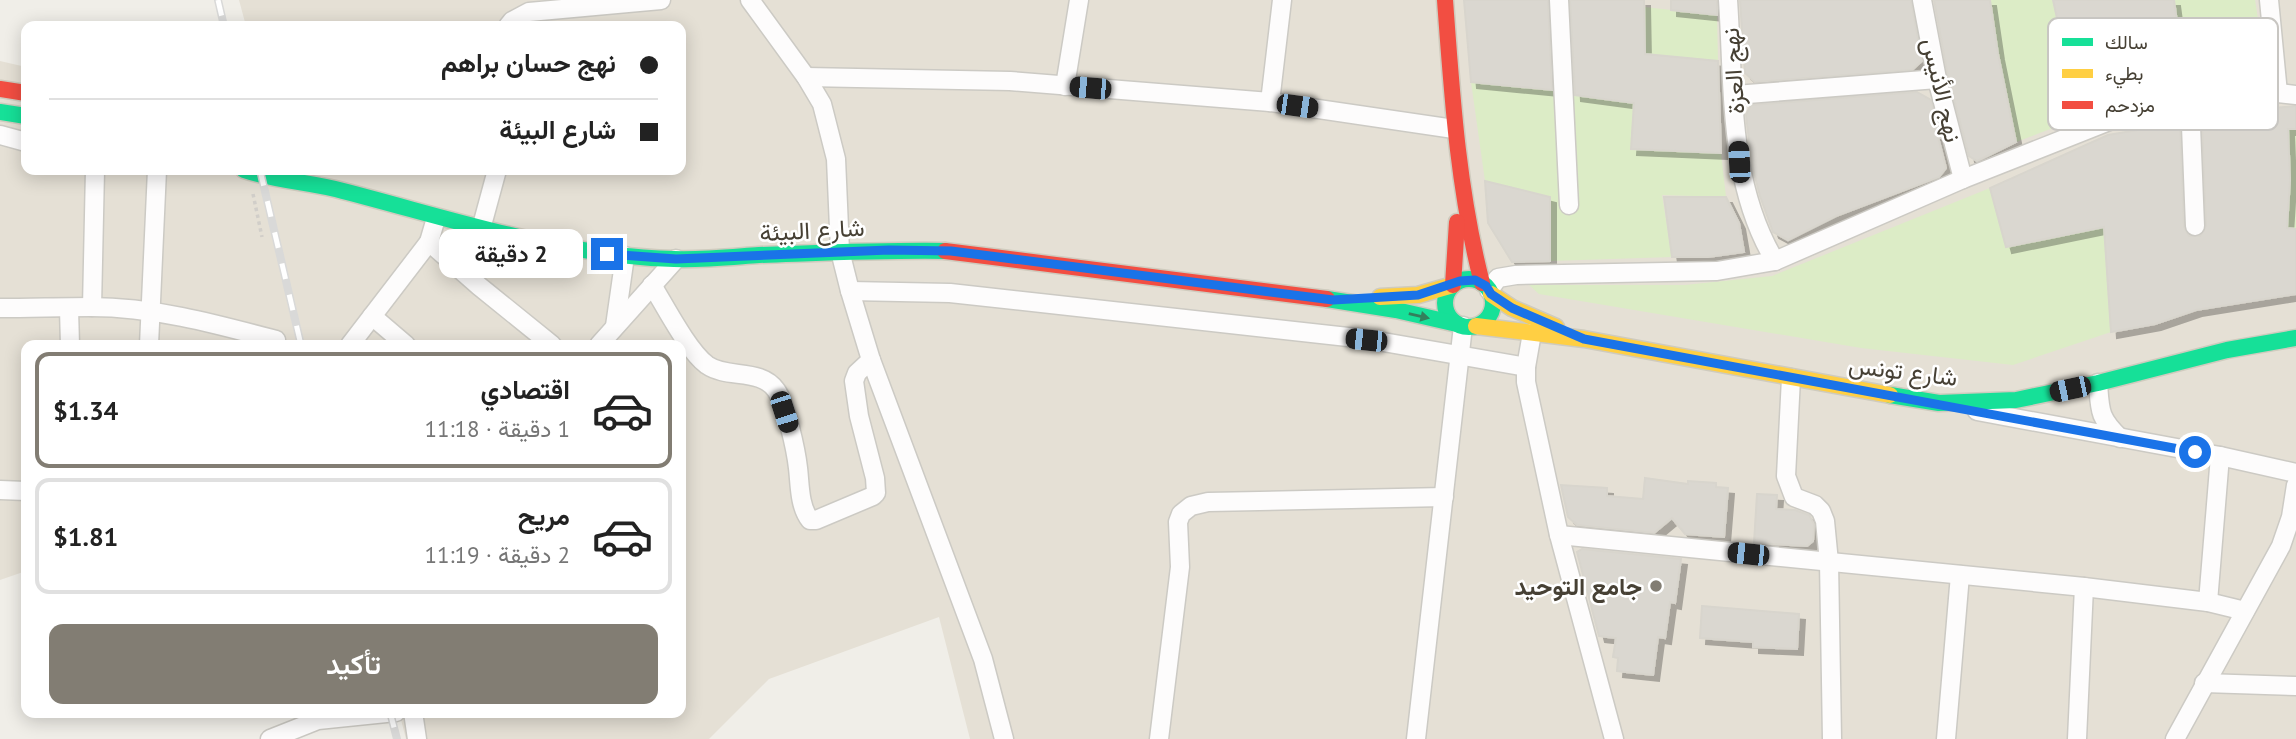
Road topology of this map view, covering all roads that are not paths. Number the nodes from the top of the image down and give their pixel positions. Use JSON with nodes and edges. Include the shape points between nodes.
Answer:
{"nodes":[{"id":1,"x":661,"y":0,"type":"edge"},
{"id":2,"x":750,"y":0,"type":"edge"},
{"id":3,"x":1079,"y":0,"type":"edge"},
{"id":4,"x":1282,"y":0,"type":"edge"},
{"id":5,"x":1445,"y":0,"type":"edge"},
{"id":6,"x":1559,"y":0,"type":"edge"},
{"id":7,"x":1728,"y":0,"type":"edge"},
{"id":8,"x":1922,"y":0,"type":"edge"},
{"id":9,"x":2269,"y":0,"type":"edge"},
{"id":10,"x":2271,"y":18,"type":"edge"},
{"id":11,"x":512,"y":21,"type":"edge"},
{"id":12,"x":806,"y":77,"type":"junction"},
{"id":13,"x":1937,"y":79,"type":"junction"},
{"id":14,"x":1065,"y":86,"type":"junction"},
{"id":15,"x":0,"y":89,"type":"edge"},
{"id":16,"x":21,"y":92,"type":"edge"},
{"id":17,"x":2278,"y":93,"type":"edge"},
{"id":18,"x":1735,"y":95,"type":"junction"},
{"id":19,"x":2296,"y":95,"type":"edge"},
{"id":20,"x":1270,"y":102,"type":"junction"},
{"id":21,"x":0,"y":112,"type":"edge"},
{"id":22,"x":21,"y":116,"type":"edge"},
{"id":23,"x":1454,"y":129,"type":"junction"},
{"id":24,"x":2087,"y":130,"type":"edge"},
{"id":25,"x":2191,"y":130,"type":"edge"},
{"id":26,"x":0,"y":135,"type":"edge"},
{"id":27,"x":21,"y":141,"type":"edge"},
{"id":28,"x":95,"y":175,"type":"edge"},
{"id":29,"x":151,"y":175,"type":"edge"},
{"id":30,"x":270,"y":175,"type":"edge"},
{"id":31,"x":306,"y":175,"type":"edge"},
{"id":32,"x":496,"y":175,"type":"edge"},
{"id":33,"x":1459,"y":175,"type":"junction"},
{"id":34,"x":1963,"y":179,"type":"junction"},
{"id":35,"x":340,"y":190,"type":"junction"},
{"id":36,"x":1569,"y":205,"type":"dead end"},
{"id":37,"x":436,"y":218,"type":"junction"},
{"id":38,"x":2195,"y":226,"type":"dead end"},
{"id":39,"x":481,"y":229,"type":"junction"},
{"id":40,"x":429,"y":242,"type":"junction"},
{"id":41,"x":840,"y":251,"type":"junction"},
{"id":42,"x":625,"y":256,"type":"junction"},
{"id":43,"x":676,"y":259,"type":"junction"},
{"id":44,"x":1775,"y":261,"type":"junction"},
{"id":45,"x":652,"y":285,"type":"junction"},
{"id":46,"x":1453,"y":285,"type":"junction"},
{"id":47,"x":1488,"y":289,"type":"junction"},
{"id":48,"x":850,"y":291,"type":"junction"},
{"id":49,"x":1333,"y":300,"type":"junction"},
{"id":50,"x":92,"y":307,"type":"junction"},
{"id":51,"x":0,"y":308,"type":"edge"},
{"id":52,"x":69,"y":309,"type":"junction"},
{"id":53,"x":149,"y":312,"type":"junction"},
{"id":54,"x":372,"y":316,"type":"junction"},
{"id":55,"x":614,"y":326,"type":"junction"},
{"id":56,"x":1465,"y":326,"type":"junction"},
{"id":57,"x":1532,"y":332,"type":"junction"},
{"id":58,"x":2296,"y":338,"type":"edge"},
{"id":59,"x":1584,"y":339,"type":"junction"},
{"id":60,"x":70,"y":340,"type":"edge"},
{"id":61,"x":149,"y":340,"type":"edge"},
{"id":62,"x":276,"y":340,"type":"dead end"},
{"id":63,"x":354,"y":340,"type":"edge"},
{"id":64,"x":400,"y":340,"type":"edge"},
{"id":65,"x":546,"y":340,"type":"edge"},
{"id":66,"x":603,"y":340,"type":"edge"},
{"id":67,"x":1460,"y":357,"type":"junction"},
{"id":68,"x":871,"y":360,"type":"junction"},
{"id":69,"x":1526,"y":367,"type":"junction"},
{"id":70,"x":1791,"y":378,"type":"junction"},
{"id":71,"x":2098,"y":383,"type":"junction"},
{"id":72,"x":1939,"y":403,"type":"junction"},
{"id":73,"x":2120,"y":439,"type":"junction"},
{"id":74,"x":2220,"y":456,"type":"junction"},
{"id":75,"x":2296,"y":473,"type":"edge"},
{"id":76,"x":2296,"y":485,"type":"edge"},
{"id":77,"x":0,"y":490,"type":"edge"},
{"id":78,"x":21,"y":491,"type":"edge"},
{"id":79,"x":1444,"y":497,"type":"junction"},
{"id":80,"x":1559,"y":535,"type":"junction"},
{"id":81,"x":1829,"y":562,"type":"junction"},
{"id":82,"x":1960,"y":575,"type":"junction"},
{"id":83,"x":2084,"y":587,"type":"junction"},
{"id":84,"x":2208,"y":601,"type":"junction"},
{"id":85,"x":2245,"y":611,"type":"junction"},
{"id":86,"x":2204,"y":683,"type":"junction"},
{"id":87,"x":2296,"y":686,"type":"edge"},
{"id":88,"x":338,"y":718,"type":"edge"},
{"id":89,"x":414,"y":718,"type":"edge"},
{"id":90,"x":271,"y":739,"type":"edge"},
{"id":91,"x":417,"y":739,"type":"edge"},
{"id":92,"x":1004,"y":739,"type":"edge"},
{"id":93,"x":1159,"y":739,"type":"edge"},
{"id":94,"x":1416,"y":739,"type":"edge"},
{"id":95,"x":1614,"y":739,"type":"edge"},
{"id":96,"x":1832,"y":739,"type":"edge"},
{"id":97,"x":1946,"y":739,"type":"edge"},
{"id":98,"x":2077,"y":739,"type":"edge"},
{"id":99,"x":2175,"y":739,"type":"edge"}],
"edges":[{"from":1,"to":11,"type":"street","via":[[529,12]]},
{"from":2,"to":12,"type":"street"},
{"from":3,"to":14,"type":"street"},
{"from":4,"to":20,"type":"street"},
{"from":5,"to":23,"type":"main road"},
{"from":6,"to":36,"type":"street"},
{"from":7,"to":18,"type":"street","name":"نهج العزة"},
{"from":8,"to":13,"type":"street","name":"نهج الأنيس"},
{"from":9,"to":10,"type":"street"},
{"from":12,"to":14,"type":"street"},
{"from":12,"to":41,"type":"street","via":[[822,104],[833,142]]},
{"from":13,"to":18,"type":"street"},
{"from":13,"to":34,"type":"street","name":"نهج الأنيس"},
{"from":14,"to":20,"type":"street"},
{"from":15,"to":16,"type":"main road"},
{"from":17,"to":19,"type":"street"},
{"from":18,"to":44,"type":"street","name":"نهج العزة","via":[[1745,191],[1761,239]]},
{"from":20,"to":23,"type":"street"},
{"from":21,"to":22,"type":"main road"},
{"from":23,"to":33,"type":"main road"},
{"from":24,"to":34,"type":"street"},
{"from":25,"to":38,"type":"street"},
{"from":26,"to":27,"type":"street"},
{"from":28,"to":50,"type":"street"},
{"from":29,"to":53,"type":"street"},
{"from":30,"to":35,"type":"main road","name":"شارع البيئة"},
{"from":31,"to":35,"type":"main road","name":"شارع البيئة"},
{"from":32,"to":39,"type":"street"},
{"from":33,"to":46,"type":"main road"},
{"from":33,"to":47,"type":"main road","via":[[1471,246]]},
{"from":34,"to":44,"type":"street"},
{"from":35,"to":37,"type":"main road","name":"شارع البيئة"},
{"from":37,"to":39,"type":"main road","name":"شارع البيئة"},
{"from":37,"to":40,"type":"street"},
{"from":39,"to":42,"type":"main road","name":"شارع البيئة"},
{"from":40,"to":54,"type":"street"},
{"from":40,"to":65,"type":"street"},
{"from":41,"to":43,"type":"main road","name":"شارع البيئة"},
{"from":41,"to":48,"type":"street"},
{"from":41,"to":49,"type":"main road","name":"شارع البيئة","via":[[951,251]]},
{"from":42,"to":43,"type":"main road","name":"شارع البيئة"},
{"from":42,"to":55,"type":"street"},
{"from":43,"to":45,"type":"street"},
{"from":44,"to":47,"type":"street","via":[[1717,271],[1516,275],[1498,278]]},
{"from":45,"to":55,"type":"street"},
{"from":45,"to":68,"type":"street","via":[[696,356],[723,372],[767,381],[777,391],[810,520],[876,493],[854,381]]},
{"from":46,"to":47,"type":"main road","via":[[1467,279]]},
{"from":46,"to":49,"type":"main road","name":"شارع البيئة","via":[[1418,295]]},
{"from":46,"to":56,"type":"main road","via":[[1445,298],[1447,313]]},
{"from":47,"to":56,"type":"main road","via":[[1492,310],[1483,323]]},
{"from":47,"to":59,"type":"main road","name":"شارع تونس","via":[[1512,308]]},
{"from":48,"to":67,"type":"street","via":[[950,293],[1366,340]]},
{"from":48,"to":68,"type":"street"},
{"from":49,"to":56,"type":"main road","name":"شارع البيئة","one_way":true},
{"from":50,"to":52,"type":"street"},
{"from":50,"to":53,"type":"street"},
{"from":51,"to":52,"type":"street"},
{"from":52,"to":60,"type":"street"},
{"from":53,"to":61,"type":"street"},
{"from":53,"to":62,"type":"street","via":[[202,320]]},
{"from":54,"to":63,"type":"street"},
{"from":54,"to":64,"type":"street"},
{"from":55,"to":66,"type":"street"},
{"from":56,"to":57,"type":"main road","name":"شارع تونس"},
{"from":56,"to":67,"type":"street"},
{"from":57,"to":59,"type":"main road","name":"شارع تونس"},
{"from":57,"to":69,"type":"street"},
{"from":58,"to":71,"type":"main road","name":"شارع تونس","via":[[2227,350]]},
{"from":59,"to":70,"type":"main road","name":"شارع تونس"},
{"from":67,"to":69,"type":"street"},
{"from":67,"to":79,"type":"street"},
{"from":68,"to":92,"type":"street","via":[[983,659]]},
{"from":69,"to":80,"type":"street"},
{"from":70,"to":72,"type":"main road","name":"شارع تونس"},
{"from":70,"to":81,"type":"street","via":[[1786,476],[1794,497],[1821,511]]},
{"from":71,"to":72,"type":"main road","name":"شارع تونس","via":[[2016,400]]},
{"from":71,"to":73,"type":"street","via":[[2104,424]]},
{"from":72,"to":73,"type":"street"},
{"from":73,"to":74,"type":"street"},
{"from":74,"to":75,"type":"street"},
{"from":74,"to":84,"type":"street"},
{"from":76,"to":85,"type":"street","via":[[2281,546]]},
{"from":77,"to":78,"type":"street"},
{"from":79,"to":93,"type":"street","via":[[1208,502],[1181,514],[1180,568]]},
{"from":79,"to":94,"type":"street"},
{"from":80,"to":81,"type":"street"},
{"from":80,"to":95,"type":"street"},
{"from":81,"to":82,"type":"street"},
{"from":81,"to":96,"type":"street"},
{"from":82,"to":83,"type":"street"},
{"from":82,"to":97,"type":"street"},
{"from":83,"to":84,"type":"street"},
{"from":83,"to":98,"type":"street"},
{"from":84,"to":85,"type":"street"},
{"from":85,"to":86,"type":"street"},
{"from":86,"to":87,"type":"street"},
{"from":86,"to":99,"type":"street"},
{"from":88,"to":90,"type":"street","via":[[318,720]]},
{"from":89,"to":91,"type":"street"}]}
